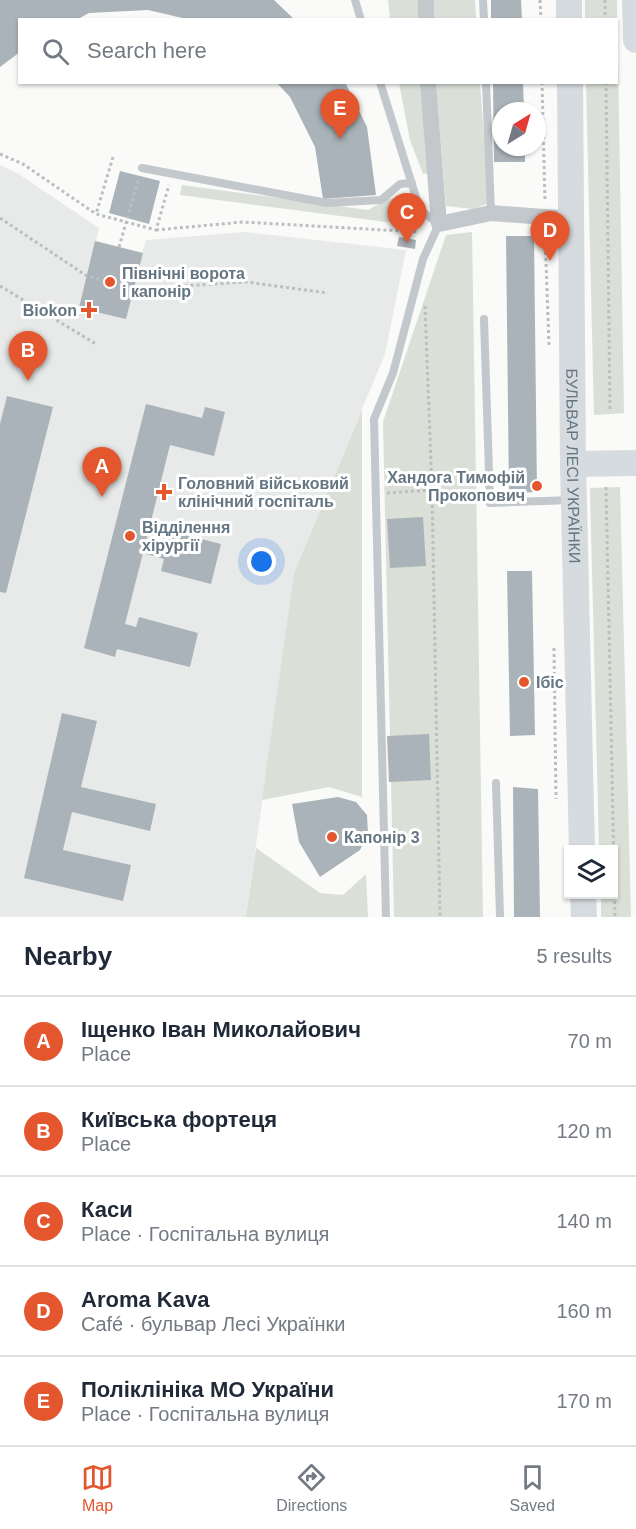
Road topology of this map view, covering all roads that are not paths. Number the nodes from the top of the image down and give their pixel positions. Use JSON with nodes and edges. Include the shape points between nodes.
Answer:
{"nodes":[{"id":1,"x":354,"y":0,"type":"edge"},
{"id":2,"x":426,"y":0,"type":"edge"},
{"id":3,"x":483,"y":0,"type":"edge"},
{"id":4,"x":569,"y":0,"type":"edge"},
{"id":5,"x":635,"y":0,"type":"edge"},
{"id":6,"x":360,"y":18,"type":"edge"},
{"id":7,"x":426,"y":18,"type":"edge"},
{"id":8,"x":484,"y":18,"type":"edge"},
{"id":9,"x":569,"y":18,"type":"edge"},
{"id":10,"x":636,"y":40,"type":"edge"},
{"id":11,"x":381,"y":84,"type":"edge"},
{"id":12,"x":428,"y":84,"type":"edge"},
{"id":13,"x":486,"y":84,"type":"edge"},
{"id":14,"x":570,"y":84,"type":"edge"},
{"id":15,"x":142,"y":168,"type":"road end"},
{"id":16,"x":412,"y":183,"type":"junction"},
{"id":17,"x":491,"y":213,"type":"junction"},
{"id":18,"x":571,"y":219,"type":"junction"},
{"id":19,"x":439,"y":224,"type":"junction"},
{"id":20,"x":484,"y":319,"type":"dead end"},
{"id":21,"x":636,"y":463,"type":"edge"},
{"id":22,"x":573,"y":464,"type":"junction"},
{"id":23,"x":574,"y":500,"type":"junction"},
{"id":24,"x":496,"y":783,"type":"dead end"},
{"id":25,"x":582,"y":845,"type":"edge"},
{"id":26,"x":584,"y":899,"type":"edge"},
{"id":27,"x":386,"y":917,"type":"edge"},
{"id":28,"x":500,"y":917,"type":"edge"},
{"id":29,"x":584,"y":917,"type":"edge"}],
"edges":[{"from":1,"to":6,"type":"lane"},
{"from":2,"to":7,"type":"street"},
{"from":3,"to":8,"type":"lane"},
{"from":4,"to":9,"type":"main road"},
{"from":5,"to":10,"type":"main road"},
{"from":11,"to":16,"type":"lane"},
{"from":12,"to":19,"type":"street"},
{"from":13,"to":17,"type":"lane"},
{"from":14,"to":18,"type":"main road","name":"БУЛЬВАР ЛЕСІ УКРАЇНКИ"},
{"from":15,"to":16,"type":"lane","via":[[327,203],[381,200],[400,184]]},
{"from":16,"to":19,"type":"lane","via":[[420,210]]},
{"from":17,"to":18,"type":"street"},
{"from":17,"to":19,"type":"street"},
{"from":18,"to":22,"type":"main road","name":"БУЛЬВАР ЛЕСІ УКРАЇНКИ"},
{"from":19,"to":27,"type":"lane","via":[[423,259],[393,373],[374,419]]},
{"from":20,"to":23,"type":"lane","via":[[490,503]]},
{"from":21,"to":22,"type":"main road"},
{"from":22,"to":23,"type":"main road","name":"БУЛЬВАР ЛЕСІ УКРАЇНКИ"},
{"from":23,"to":25,"type":"main road","name":"БУЛЬВАР ЛЕСІ УКРАЇНКИ"},
{"from":24,"to":28,"type":"lane"},
{"from":26,"to":29,"type":"main road"}]}
